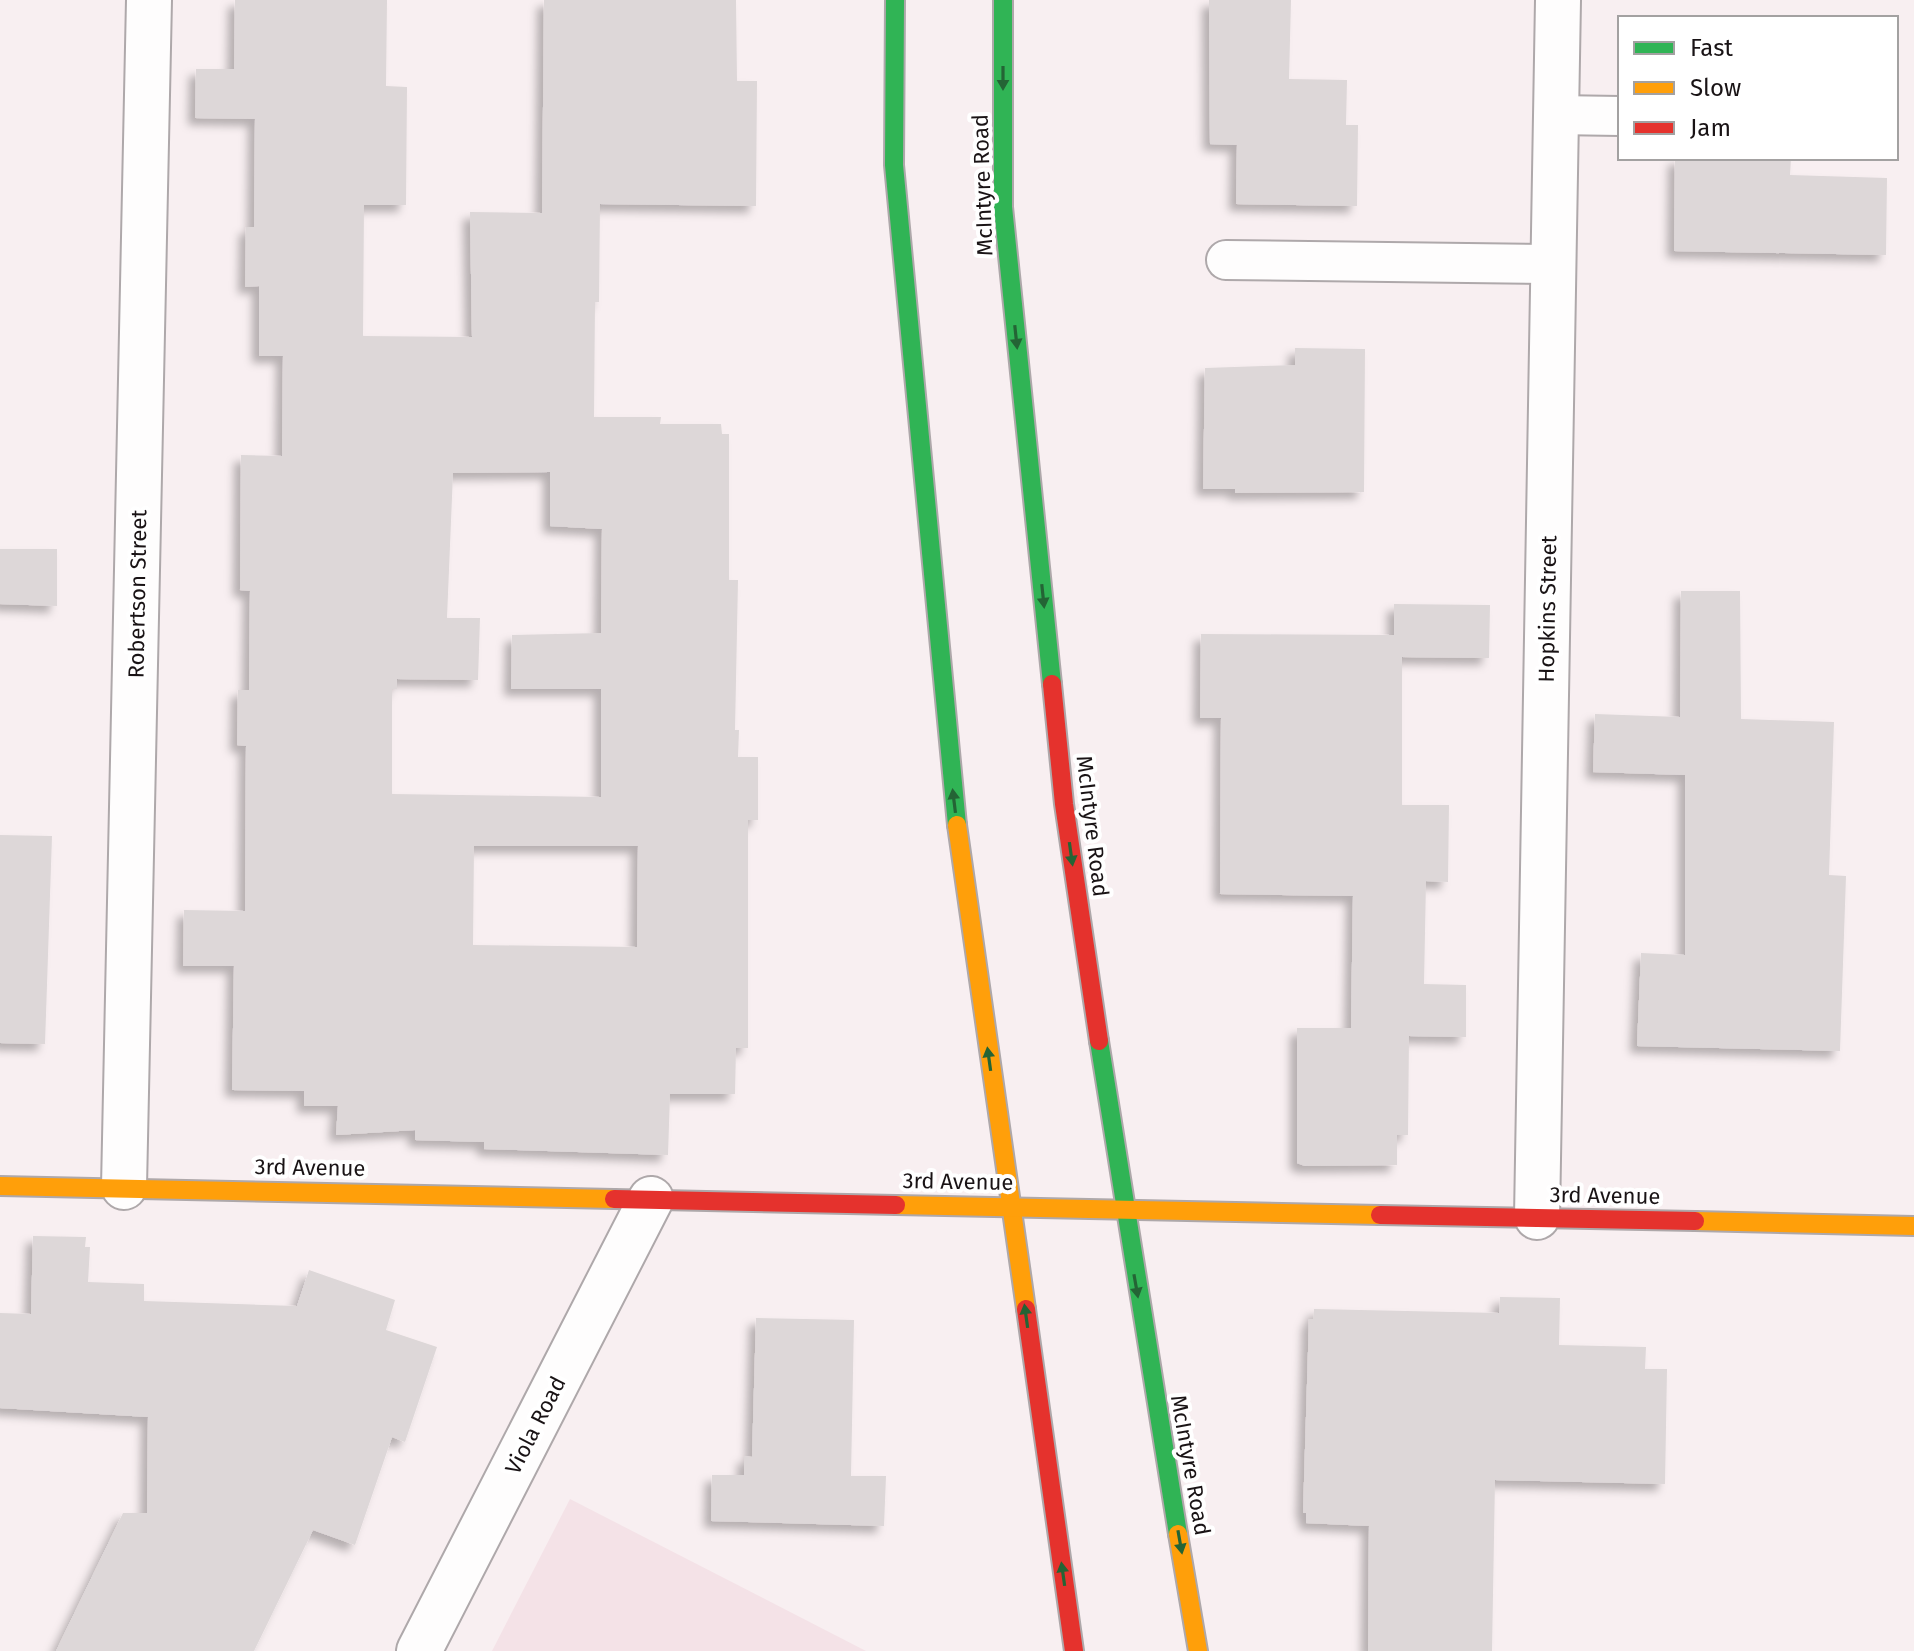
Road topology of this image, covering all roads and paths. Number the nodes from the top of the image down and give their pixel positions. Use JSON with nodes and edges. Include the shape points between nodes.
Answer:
{"nodes":[{"id":1,"x":149,"y":0,"type":"edge"},
{"id":2,"x":895,"y":0,"type":"edge"},
{"id":3,"x":1003,"y":0,"type":"edge"},
{"id":4,"x":1558,"y":0,"type":"edge"},
{"id":5,"x":1555,"y":115,"type":"junction"},
{"id":6,"x":1618,"y":116,"type":"edge"},
{"id":7,"x":1226,"y":260,"type":"dead end"},
{"id":8,"x":1552,"y":264,"type":"junction"},
{"id":9,"x":0,"y":1186,"type":"edge"},
{"id":10,"x":124,"y":1187,"type":"junction"},
{"id":11,"x":651,"y":1199,"type":"junction"},
{"id":12,"x":1010,"y":1207,"type":"junction"},
{"id":13,"x":1123,"y":1209,"type":"junction"},
{"id":14,"x":1537,"y":1217,"type":"junction"},
{"id":15,"x":1914,"y":1226,"type":"edge"},
{"id":16,"x":419,"y":1651,"type":"edge"},
{"id":17,"x":1074,"y":1651,"type":"edge"},
{"id":18,"x":1198,"y":1651,"type":"edge"}],
"edges":[{"from":1,"to":10,"type":"street","name":"Robertson Street"},
{"from":12,"to":2,"type":"main road","one_way":true,"via":[[953,796],[894,165]]},
{"from":3,"to":13,"type":"main road","name":"McIntyre Road","one_way":true,"via":[[1003,207],[1064,804]]},
{"from":4,"to":5,"type":"street","name":"Hopkins Street"},
{"from":5,"to":6,"type":"lane"},
{"from":5,"to":8,"type":"street","name":"Hopkins Street"},
{"from":7,"to":8,"type":"lane"},
{"from":8,"to":14,"type":"street","name":"Hopkins Street"},
{"from":9,"to":10,"type":"main road","name":"3rd Avenue"},
{"from":10,"to":11,"type":"main road","name":"3rd Avenue"},
{"from":11,"to":12,"type":"main road","name":"3rd Avenue"},
{"from":11,"to":16,"type":"street","name":"Viola Road"},
{"from":12,"to":13,"type":"main road","name":"3rd Avenue"},
{"from":17,"to":12,"type":"main road","one_way":true},
{"from":13,"to":14,"type":"main road","name":"3rd Avenue"},
{"from":13,"to":18,"type":"main road","name":"McIntyre Road","one_way":true},
{"from":14,"to":15,"type":"main road","name":"3rd Avenue"}]}
